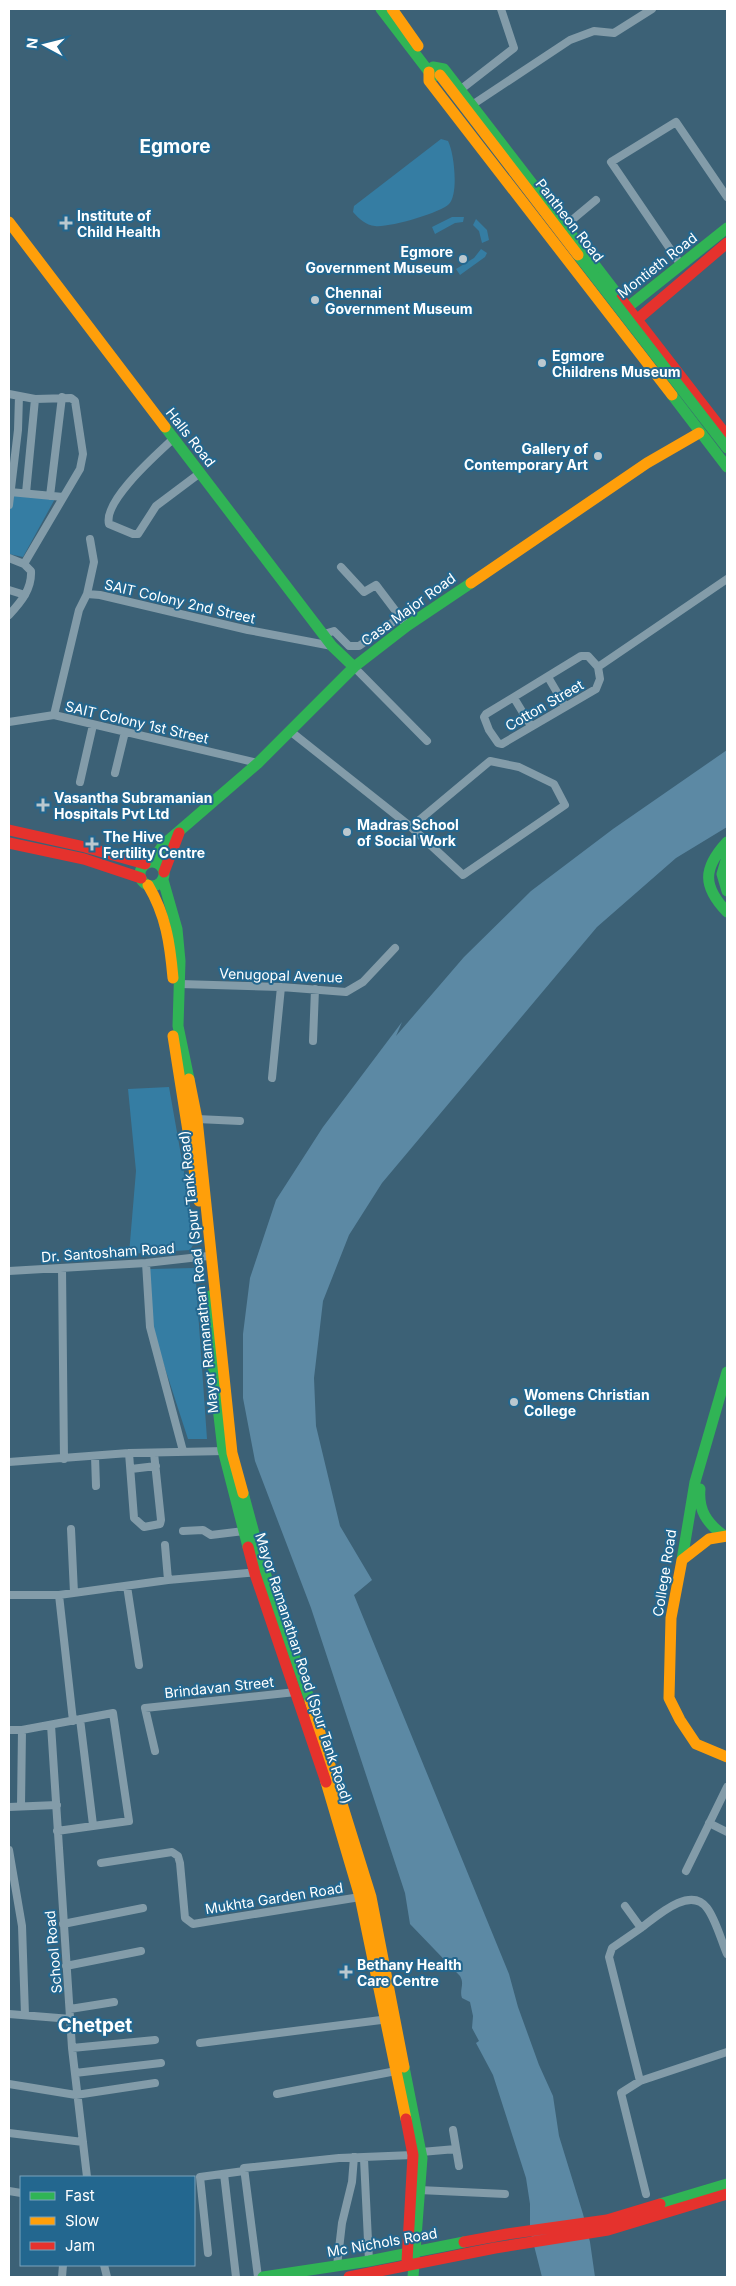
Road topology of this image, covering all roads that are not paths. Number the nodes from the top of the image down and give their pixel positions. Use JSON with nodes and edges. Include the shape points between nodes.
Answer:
{"nodes":[{"id":1,"x":382,"y":9,"type":"edge"},
{"id":2,"x":392,"y":9,"type":"edge"},
{"id":3,"x":501,"y":9,"type":"edge"},
{"id":4,"x":652,"y":9,"type":"edge"},
{"id":5,"x":434,"y":73,"type":"junction"},
{"id":6,"x":460,"y":90,"type":"junction"},
{"id":7,"x":472,"y":104,"type":"junction"},
{"id":8,"x":727,"y":197,"type":"edge"},
{"id":9,"x":596,"y":200,"type":"dead end"},
{"id":10,"x":9,"y":222,"type":"edge"},
{"id":11,"x":566,"y":225,"type":"junction"},
{"id":12,"x":727,"y":228,"type":"edge"},
{"id":13,"x":727,"y":243,"type":"edge"},
{"id":14,"x":681,"y":265,"type":"junction"},
{"id":15,"x":628,"y":306,"type":"junction"},
{"id":16,"x":638,"y":319,"type":"junction"},
{"id":17,"x":616,"y":326,"type":"junction"},
{"id":18,"x":665,"y":354,"type":"junction"},
{"id":19,"x":649,"y":366,"type":"junction"},
{"id":20,"x":9,"y":394,"type":"edge"},
{"id":21,"x":19,"y":396,"type":"junction"},
{"id":22,"x":62,"y":397,"type":"junction"},
{"id":23,"x":35,"y":399,"type":"junction"},
{"id":24,"x":700,"y":433,"type":"junction"},
{"id":25,"x":727,"y":436,"type":"edge"},
{"id":26,"x":173,"y":438,"type":"junction"},
{"id":27,"x":727,"y":448,"type":"edge"},
{"id":28,"x":727,"y":459,"type":"edge"},
{"id":29,"x":727,"y":467,"type":"edge"},
{"id":30,"x":200,"y":473,"type":"junction"},
{"id":31,"x":10,"y":492,"type":"junction"},
{"id":32,"x":26,"y":493,"type":"junction"},
{"id":33,"x":50,"y":496,"type":"junction"},
{"id":34,"x":63,"y":497,"type":"junction"},
{"id":35,"x":9,"y":505,"type":"edge"},
{"id":36,"x":90,"y":540,"type":"dead end"},
{"id":37,"x":9,"y":558,"type":"edge"},
{"id":38,"x":24,"y":564,"type":"junction"},
{"id":39,"x":341,"y":567,"type":"dead end"},
{"id":40,"x":727,"y":579,"type":"edge"},
{"id":41,"x":9,"y":590,"type":"edge"},
{"id":42,"x":87,"y":594,"type":"junction"},
{"id":43,"x":25,"y":595,"type":"junction"},
{"id":44,"x":9,"y":615,"type":"edge"},
{"id":45,"x":404,"y":621,"type":"junction"},
{"id":46,"x":324,"y":634,"type":"junction"},
{"id":47,"x":334,"y":648,"type":"junction"},
{"id":48,"x":368,"y":656,"type":"junction"},
{"id":49,"x":598,"y":667,"type":"junction"},
{"id":50,"x":350,"y":670,"type":"junction"},
{"id":51,"x":548,"y":677,"type":"junction"},
{"id":52,"x":514,"y":698,"type":"junction"},
{"id":53,"x":565,"y":706,"type":"junction"},
{"id":54,"x":54,"y":715,"type":"junction"},
{"id":55,"x":9,"y":722,"type":"edge"},
{"id":56,"x":93,"y":725,"type":"junction"},
{"id":57,"x":531,"y":726,"type":"junction"},
{"id":58,"x":290,"y":731,"type":"junction"},
{"id":59,"x":125,"y":732,"type":"junction"},
{"id":60,"x":427,"y":741,"type":"dead end"},
{"id":61,"x":258,"y":763,"type":"junction"},
{"id":62,"x":115,"y":773,"type":"dead end"},
{"id":63,"x":80,"y":782,"type":"dead end"},
{"id":64,"x":412,"y":827,"type":"junction"},
{"id":65,"x":9,"y":830,"type":"edge"},
{"id":66,"x":179,"y":833,"type":"junction"},
{"id":67,"x":9,"y":842,"type":"edge"},
{"id":68,"x":727,"y":842,"type":"edge"},
{"id":69,"x":727,"y":857,"type":"edge"},
{"id":70,"x":148,"y":863,"type":"junction"},
{"id":71,"x":164,"y":876,"type":"junction"},
{"id":72,"x":145,"y":882,"type":"junction"},
{"id":73,"x":727,"y":891,"type":"edge"},
{"id":74,"x":727,"y":912,"type":"edge"},
{"id":75,"x":395,"y":948,"type":"dead end"},
{"id":76,"x":180,"y":984,"type":"junction"},
{"id":77,"x":281,"y":986,"type":"junction"},
{"id":78,"x":315,"y":989,"type":"junction"},
{"id":79,"x":314,"y":1041,"type":"dead end"},
{"id":80,"x":272,"y":1078,"type":"dead end"},
{"id":81,"x":197,"y":1119,"type":"junction"},
{"id":82,"x":240,"y":1121,"type":"dead end"},
{"id":83,"x":208,"y":1256,"type":"junction"},
{"id":84,"x":146,"y":1263,"type":"junction"},
{"id":85,"x":62,"y":1268,"type":"junction"},
{"id":86,"x":9,"y":1271,"type":"edge"},
{"id":87,"x":727,"y":1372,"type":"edge"},
{"id":88,"x":727,"y":1394,"type":"edge"},
{"id":89,"x":183,"y":1451,"type":"junction"},
{"id":90,"x":227,"y":1452,"type":"junction"},
{"id":91,"x":129,"y":1453,"type":"junction"},
{"id":92,"x":154,"y":1453,"type":"junction"},
{"id":93,"x":95,"y":1456,"type":"junction"},
{"id":94,"x":64,"y":1459,"type":"junction"},
{"id":95,"x":9,"y":1462,"type":"edge"},
{"id":96,"x":156,"y":1466,"type":"junction"},
{"id":97,"x":130,"y":1469,"type":"junction"},
{"id":98,"x":96,"y":1486,"type":"dead end"},
{"id":99,"x":71,"y":1530,"type":"dead end"},
{"id":100,"x":182,"y":1531,"type":"dead end"},
{"id":101,"x":244,"y":1531,"type":"junction"},
{"id":102,"x":725,"y":1535,"type":"edge"},
{"id":103,"x":165,"y":1546,"type":"dead end"},
{"id":104,"x":682,"y":1560,"type":"junction"},
{"id":105,"x":259,"y":1572,"type":"junction"},
{"id":106,"x":168,"y":1580,"type":"junction"},
{"id":107,"x":127,"y":1586,"type":"junction"},
{"id":108,"x":74,"y":1593,"type":"junction"},
{"id":109,"x":9,"y":1595,"type":"edge"},
{"id":110,"x":59,"y":1595,"type":"junction"},
{"id":111,"x":139,"y":1665,"type":"dead end"},
{"id":112,"x":296,"y":1692,"type":"junction"},
{"id":113,"x":76,"y":1720,"type":"junction"},
{"id":114,"x":50,"y":1725,"type":"junction"},
{"id":115,"x":9,"y":1730,"type":"edge"},
{"id":116,"x":22,"y":1730,"type":"junction"},
{"id":117,"x":155,"y":1751,"type":"dead end"},
{"id":118,"x":727,"y":1758,"type":"edge"},
{"id":119,"x":727,"y":1787,"type":"edge"},
{"id":120,"x":57,"y":1805,"type":"junction"},
{"id":121,"x":9,"y":1806,"type":"edge"},
{"id":122,"x":21,"y":1806,"type":"junction"},
{"id":123,"x":709,"y":1823,"type":"junction"},
{"id":124,"x":93,"y":1825,"type":"junction"},
{"id":125,"x":57,"y":1831,"type":"junction"},
{"id":126,"x":727,"y":1832,"type":"edge"},
{"id":127,"x":9,"y":1850,"type":"edge"},
{"id":128,"x":101,"y":1863,"type":"dead end"},
{"id":129,"x":686,"y":1872,"type":"dead end"},
{"id":130,"x":360,"y":1897,"type":"junction"},
{"id":131,"x":625,"y":1906,"type":"dead end"},
{"id":132,"x":144,"y":1908,"type":"dead end"},
{"id":133,"x":63,"y":1924,"type":"junction"},
{"id":134,"x":641,"y":1928,"type":"junction"},
{"id":135,"x":141,"y":1951,"type":"dead end"},
{"id":136,"x":727,"y":1954,"type":"edge"},
{"id":137,"x":66,"y":1966,"type":"junction"},
{"id":138,"x":114,"y":2002,"type":"dead end"},
{"id":139,"x":70,"y":2009,"type":"junction"},
{"id":140,"x":9,"y":2014,"type":"edge"},
{"id":141,"x":25,"y":2015,"type":"junction"},
{"id":142,"x":71,"y":2019,"type":"junction"},
{"id":143,"x":391,"y":2019,"type":"junction"},
{"id":144,"x":155,"y":2040,"type":"dead end"},
{"id":145,"x":200,"y":2043,"type":"dead end"},
{"id":146,"x":72,"y":2048,"type":"junction"},
{"id":147,"x":727,"y":2052,"type":"edge"},
{"id":148,"x":161,"y":2063,"type":"dead end"},
{"id":149,"x":396,"y":2072,"type":"junction"},
{"id":150,"x":74,"y":2073,"type":"junction"},
{"id":151,"x":640,"y":2081,"type":"junction"},
{"id":152,"x":155,"y":2083,"type":"dead end"},
{"id":153,"x":9,"y":2084,"type":"edge"},
{"id":154,"x":277,"y":2094,"type":"dead end"},
{"id":155,"x":76,"y":2095,"type":"junction"},
{"id":156,"x":453,"y":2130,"type":"dead end"},
{"id":157,"x":9,"y":2133,"type":"edge"},
{"id":158,"x":83,"y":2142,"type":"junction"},
{"id":159,"x":456,"y":2149,"type":"junction"},
{"id":160,"x":417,"y":2154,"type":"junction"},
{"id":161,"x":354,"y":2157,"type":"junction"},
{"id":162,"x":364,"y":2159,"type":"junction"},
{"id":163,"x":459,"y":2166,"type":"dead end"},
{"id":164,"x":244,"y":2171,"type":"junction"},
{"id":165,"x":224,"y":2174,"type":"junction"},
{"id":166,"x":87,"y":2176,"type":"edge"},
{"id":167,"x":727,"y":2184,"type":"edge"},
{"id":168,"x":419,"y":2190,"type":"junction"},
{"id":169,"x":505,"y":2194,"type":"dead end"},
{"id":170,"x":646,"y":2194,"type":"dead end"},
{"id":171,"x":727,"y":2194,"type":"edge"},
{"id":172,"x":607,"y":2225,"type":"junction"},
{"id":173,"x":508,"y":2240,"type":"junction"},
{"id":174,"x":411,"y":2252,"type":"junction"},
{"id":175,"x":208,"y":2253,"type":"dead end"},
{"id":176,"x":370,"y":2261,"type":"junction"},
{"id":177,"x":336,"y":2266,"type":"junction"},
{"id":178,"x":411,"y":2273,"type":"edge"},
{"id":179,"x":236,"y":2277,"type":"edge"},
{"id":180,"x":258,"y":2277,"type":"edge"},
{"id":181,"x":263,"y":2277,"type":"edge"},
{"id":182,"x":349,"y":2277,"type":"edge"}],
"edges":[{"from":1,"to":5,"type":"main road","name":"Pantheon Road"},
{"from":2,"to":5,"type":"main road","name":"Pantheon Road"},
{"from":3,"to":6,"type":"street","via":[[514,48]]},
{"from":4,"to":7,"type":"street","via":[[614,33],[594,30],[570,40]]},
{"from":5,"to":6,"type":"main road","via":[[444,69]]},
{"from":5,"to":17,"type":"main road","via":[[429,81]]},
{"from":5,"to":27,"type":"main road","name":"Pantheon Road","bridge":true},
{"from":5,"to":28,"type":"main road","name":"Pantheon Road","via":[[542,221]]},
{"from":6,"to":7,"type":"main road"},
{"from":7,"to":11,"type":"main road"},
{"from":8,"to":14,"type":"street","via":[[676,122],[611,162]]},
{"from":9,"to":11,"type":"street"},
{"from":10,"to":26,"type":"main road","name":"Halls Road"},
{"from":11,"to":15,"type":"main road"},
{"from":12,"to":14,"type":"main road","name":"Montieth Road"},
{"from":13,"to":16,"type":"main road"},
{"from":14,"to":15,"type":"main road","name":"Montieth Road"},
{"from":15,"to":16,"type":"main road"},
{"from":15,"to":17,"type":"main road","name":"Montieth Road"},
{"from":16,"to":17,"type":"main road"},
{"from":16,"to":18,"type":"main road"},
{"from":17,"to":19,"type":"main road"},
{"from":18,"to":19,"type":"main road"},
{"from":18,"to":25,"type":"main road"},
{"from":19,"to":24,"type":"main road"},
{"from":20,"to":21,"type":"street"},
{"from":21,"to":23,"type":"street"},
{"from":21,"to":31,"type":"street"},
{"from":22,"to":23,"type":"street"},
{"from":22,"to":33,"type":"street"},
{"from":22,"to":34,"type":"street","via":[[75,401],[83,454],[80,469]]},
{"from":23,"to":32,"type":"street"},
{"from":24,"to":29,"type":"main road"},
{"from":24,"to":45,"type":"main road","name":"Casa Major Road","via":[[647,463]]},
{"from":26,"to":30,"type":"main road","name":"Halls Road"},
{"from":26,"to":30,"type":"street","via":[[134,475],[117,498],[108,524],[138,534],[156,506]]},
{"from":30,"to":46,"type":"main road","name":"Halls Road"},
{"from":31,"to":32,"type":"street"},
{"from":31,"to":35,"type":"street"},
{"from":32,"to":33,"type":"street"},
{"from":33,"to":34,"type":"street"},
{"from":34,"to":38,"type":"street"},
{"from":36,"to":42,"type":"street","via":[[94,562]]},
{"from":37,"to":38,"type":"street"},
{"from":38,"to":43,"type":"street","via":[[31,571],[31,583]]},
{"from":39,"to":45,"type":"street","via":[[364,592],[376,585]]},
{"from":40,"to":49,"type":"street"},
{"from":41,"to":43,"type":"street"},
{"from":42,"to":47,"type":"street","name":"SAIT Colony 2nd Street"},
{"from":42,"to":54,"type":"street","name":"SAIT Colony 2nd Street","via":[[79,610]]},
{"from":43,"to":44,"type":"street"},
{"from":45,"to":46,"type":"street","via":[[359,646],[350,646],[334,631]]},
{"from":45,"to":48,"type":"main road","name":"Casa Major Road"},
{"from":46,"to":47,"type":"main road","name":"Halls Road"},
{"from":47,"to":48,"type":"main road","via":[[346,655]]},
{"from":47,"to":50,"type":"main road","name":"Halls Road"},
{"from":48,"to":50,"type":"main road","name":"Casa Major Road"},
{"from":49,"to":51,"type":"street","name":"Cotton Street","via":[[583,655]]},
{"from":49,"to":53,"type":"street","name":"Cotton Street","via":[[598,687]]},
{"from":50,"to":58,"type":"main road","name":"Casa Major Road"},
{"from":50,"to":60,"type":"street"},
{"from":51,"to":52,"type":"street","name":"Cotton Street"},
{"from":51,"to":53,"type":"street"},
{"from":52,"to":57,"type":"street"},
{"from":52,"to":57,"type":"street","name":"Cotton Street","via":[[484,717],[489,730],[502,744]]},
{"from":53,"to":57,"type":"street","name":"Cotton Street"},
{"from":54,"to":55,"type":"street","name":"SAIT Colony 1st Street"},
{"from":54,"to":56,"type":"street","name":"SAIT Colony 1st Street"},
{"from":56,"to":59,"type":"street","name":"SAIT Colony 1st Street"},
{"from":56,"to":63,"type":"street"},
{"from":58,"to":61,"type":"main road","name":"Casa Major Road"},
{"from":58,"to":64,"type":"street"},
{"from":59,"to":61,"type":"street","name":"SAIT Colony 1st Street"},
{"from":59,"to":62,"type":"street"},
{"from":61,"to":66,"type":"main road","name":"Casa Major Road"},
{"from":64,"to":64,"type":"street","via":[[490,761],[519,767],[554,784],[565,805],[463,875]]},
{"from":65,"to":70,"type":"main road"},
{"from":66,"to":70,"type":"main road","name":"Casa Major Road","via":[[163,845]]},
{"from":66,"to":71,"type":"main road"},
{"from":67,"to":72,"type":"main road","via":[[84,859]]},
{"from":68,"to":74,"type":"main road","via":[[715,855],[708,872],[710,890]]},
{"from":69,"to":73,"type":"main road","via":[[721,873]]},
{"from":70,"to":71,"type":"main road","via":[[161,866]]},
{"from":70,"to":72,"type":"main road","via":[[141,870]]},
{"from":71,"to":72,"type":"main road","via":[[155,885]]},
{"from":71,"to":76,"type":"main road","name":"Mayor Ramanathan Road (Spur Tank Road)","via":[[177,928]]},
{"from":72,"to":83,"type":"main road","name":"Mayor Ramanathan Road (Spur Tank Road)","via":[[165,916],[170,940],[172,1030]]},
{"from":75,"to":78,"type":"street","name":"Venugopal Avenue","via":[[364,982],[346,992]]},
{"from":76,"to":77,"type":"street","name":"Venugopal Avenue"},
{"from":76,"to":81,"type":"main road","name":"Mayor Ramanathan Road (Spur Tank Road)","via":[[178,1026]]},
{"from":77,"to":78,"type":"street","name":"Venugopal Avenue"},
{"from":77,"to":80,"type":"street"},
{"from":78,"to":79,"type":"street"},
{"from":81,"to":82,"type":"street"},
{"from":81,"to":90,"type":"main road","name":"Mayor Ramanathan Road (Spur Tank Road)"},
{"from":83,"to":84,"type":"street","name":"Dr. Santosham Road"},
{"from":83,"to":90,"type":"main road","name":"Mayor Ramanathan Road (Spur Tank Road)","via":[[213,1364]]},
{"from":84,"to":85,"type":"street","name":"Dr. Santosham Road"},
{"from":84,"to":89,"type":"street","via":[[150,1327]]},
{"from":85,"to":86,"type":"street","name":"Dr. Santosham Road"},
{"from":85,"to":94,"type":"street"},
{"from":87,"to":104,"type":"main road","name":"College Road","via":[[695,1482]]},
{"from":88,"to":102,"type":"main road","via":[[700,1484],[698,1503],[711,1526]]},
{"from":89,"to":90,"type":"street"},
{"from":89,"to":92,"type":"street"},
{"from":90,"to":101,"type":"main road","name":"Mayor Ramanathan Road (Spur Tank Road)"},
{"from":90,"to":105,"type":"main road","name":"Mayor Ramanathan Road (Spur Tank Road)"},
{"from":91,"to":92,"type":"street"},
{"from":91,"to":93,"type":"street"},
{"from":91,"to":97,"type":"street"},
{"from":92,"to":96,"type":"street"},
{"from":93,"to":94,"type":"street"},
{"from":93,"to":98,"type":"street"},
{"from":94,"to":95,"type":"street"},
{"from":96,"to":97,"type":"street"},
{"from":96,"to":97,"type":"street","via":[[162,1514],[160,1524],[156,1526],[144,1527],[134,1518]]},
{"from":99,"to":108,"type":"street"},
{"from":100,"to":101,"type":"street","via":[[203,1530],[211,1535]]},
{"from":101,"to":105,"type":"main road","name":"Mayor Ramanathan Road (Spur Tank Road)"},
{"from":102,"to":104,"type":"main road","via":[[706,1540]]},
{"from":103,"to":106,"type":"street"},
{"from":104,"to":118,"type":"main road","name":"College Road","via":[[671,1618],[669,1698],[696,1744]]},
{"from":105,"to":106,"type":"street"},
{"from":105,"to":112,"type":"main road","name":"Mayor Ramanathan Road (Spur Tank Road)"},
{"from":105,"to":143,"type":"main road","name":"Mayor Ramanathan Road (Spur Tank Road)","via":[[319,1728],[371,1897]]},
{"from":106,"to":107,"type":"street"},
{"from":107,"to":108,"type":"street"},
{"from":107,"to":111,"type":"street"},
{"from":108,"to":110,"type":"street"},
{"from":109,"to":110,"type":"street"},
{"from":110,"to":113,"type":"street"},
{"from":112,"to":117,"type":"street","name":"Brindavan Street","via":[[145,1708]]},
{"from":112,"to":130,"type":"main road","name":"Mayor Ramanathan Road (Spur Tank Road)","via":[[320,1760]]},
{"from":113,"to":114,"type":"street"},
{"from":113,"to":124,"type":"street"},
{"from":113,"to":124,"type":"street","via":[[112,1712],[128,1820]]},
{"from":114,"to":116,"type":"street"},
{"from":114,"to":120,"type":"street","name":"School Road"},
{"from":115,"to":116,"type":"street"},
{"from":116,"to":122,"type":"street"},
{"from":119,"to":123,"type":"street"},
{"from":120,"to":122,"type":"street"},
{"from":120,"to":125,"type":"street","name":"School Road"},
{"from":121,"to":122,"type":"street"},
{"from":123,"to":126,"type":"street"},
{"from":123,"to":129,"type":"street"},
{"from":124,"to":125,"type":"street"},
{"from":125,"to":133,"type":"street","name":"School Road"},
{"from":127,"to":141,"type":"street","via":[[22,1926]]},
{"from":128,"to":130,"type":"street","name":"Mukhta Garden Road","via":[[172,1852],[180,1863],[185,1918],[193,1924]]},
{"from":130,"to":143,"type":"main road","name":"Mayor Ramanathan Road (Spur Tank Road)"},
{"from":131,"to":134,"type":"street"},
{"from":132,"to":133,"type":"street"},
{"from":133,"to":137,"type":"street","name":"School Road"},
{"from":134,"to":136,"type":"street","via":[[680,1901],[699,1901],[707,1907]]},
{"from":134,"to":151,"type":"street","via":[[612,1948],[609,1956]]},
{"from":135,"to":137,"type":"street"},
{"from":137,"to":139,"type":"street","name":"School Road"},
{"from":138,"to":139,"type":"street"},
{"from":139,"to":142,"type":"street","name":"School Road"},
{"from":140,"to":141,"type":"street"},
{"from":141,"to":142,"type":"street"},
{"from":142,"to":146,"type":"street","name":"School Road"},
{"from":143,"to":145,"type":"street"},
{"from":143,"to":149,"type":"main road","name":"Mayor Ramanathan Road (Spur Tank Road)"},
{"from":143,"to":160,"type":"main road","name":"Mayor Ramanathan Road (Spur Tank Road)"},
{"from":144,"to":146,"type":"street"},
{"from":146,"to":150,"type":"street","name":"School Road"},
{"from":147,"to":151,"type":"street"},
{"from":148,"to":150,"type":"street"},
{"from":149,"to":154,"type":"street"},
{"from":149,"to":160,"type":"main road","name":"Mayor Ramanathan Road (Spur Tank Road)"},
{"from":150,"to":155,"type":"street","name":"School Road"},
{"from":151,"to":170,"type":"street","via":[[623,2090],[621,2096]]},
{"from":152,"to":155,"type":"street"},
{"from":153,"to":155,"type":"street"},
{"from":155,"to":158,"type":"street","name":"School Road"},
{"from":156,"to":159,"type":"street"},
{"from":157,"to":158,"type":"street"},
{"from":158,"to":166,"type":"street","name":"School Road"},
{"from":159,"to":160,"type":"street"},
{"from":159,"to":163,"type":"street"},
{"from":160,"to":162,"type":"street"},
{"from":160,"to":168,"type":"main road","name":"Mayor Ramanathan Road (Spur Tank Road)"},
{"from":160,"to":174,"type":"main road","name":"Mayor Ramanathan Road (Spur Tank Road)"},
{"from":161,"to":162,"type":"street"},
{"from":161,"to":164,"type":"street","via":[[244,2168]]},
{"from":161,"to":177,"type":"street"},
{"from":162,"to":176,"type":"street"},
{"from":164,"to":165,"type":"street"},
{"from":164,"to":180,"type":"street"},
{"from":165,"to":175,"type":"street","via":[[200,2177]]},
{"from":165,"to":179,"type":"street"},
{"from":167,"to":172,"type":"main road"},
{"from":168,"to":169,"type":"street"},
{"from":168,"to":174,"type":"main road","name":"Mayor Ramanathan Road (Spur Tank Road)"},
{"from":171,"to":172,"type":"main road"},
{"from":172,"to":173,"type":"main road"},
{"from":173,"to":174,"type":"main road","name":"Mc Nichols Road"},
{"from":173,"to":178,"type":"main road"},
{"from":174,"to":176,"type":"main road","name":"Mc Nichols Road"},
{"from":174,"to":178,"type":"main road"},
{"from":176,"to":177,"type":"main road","name":"Mc Nichols Road"},
{"from":177,"to":181,"type":"main road","name":"Mc Nichols Road"},
{"from":178,"to":182,"type":"main road"}]}
